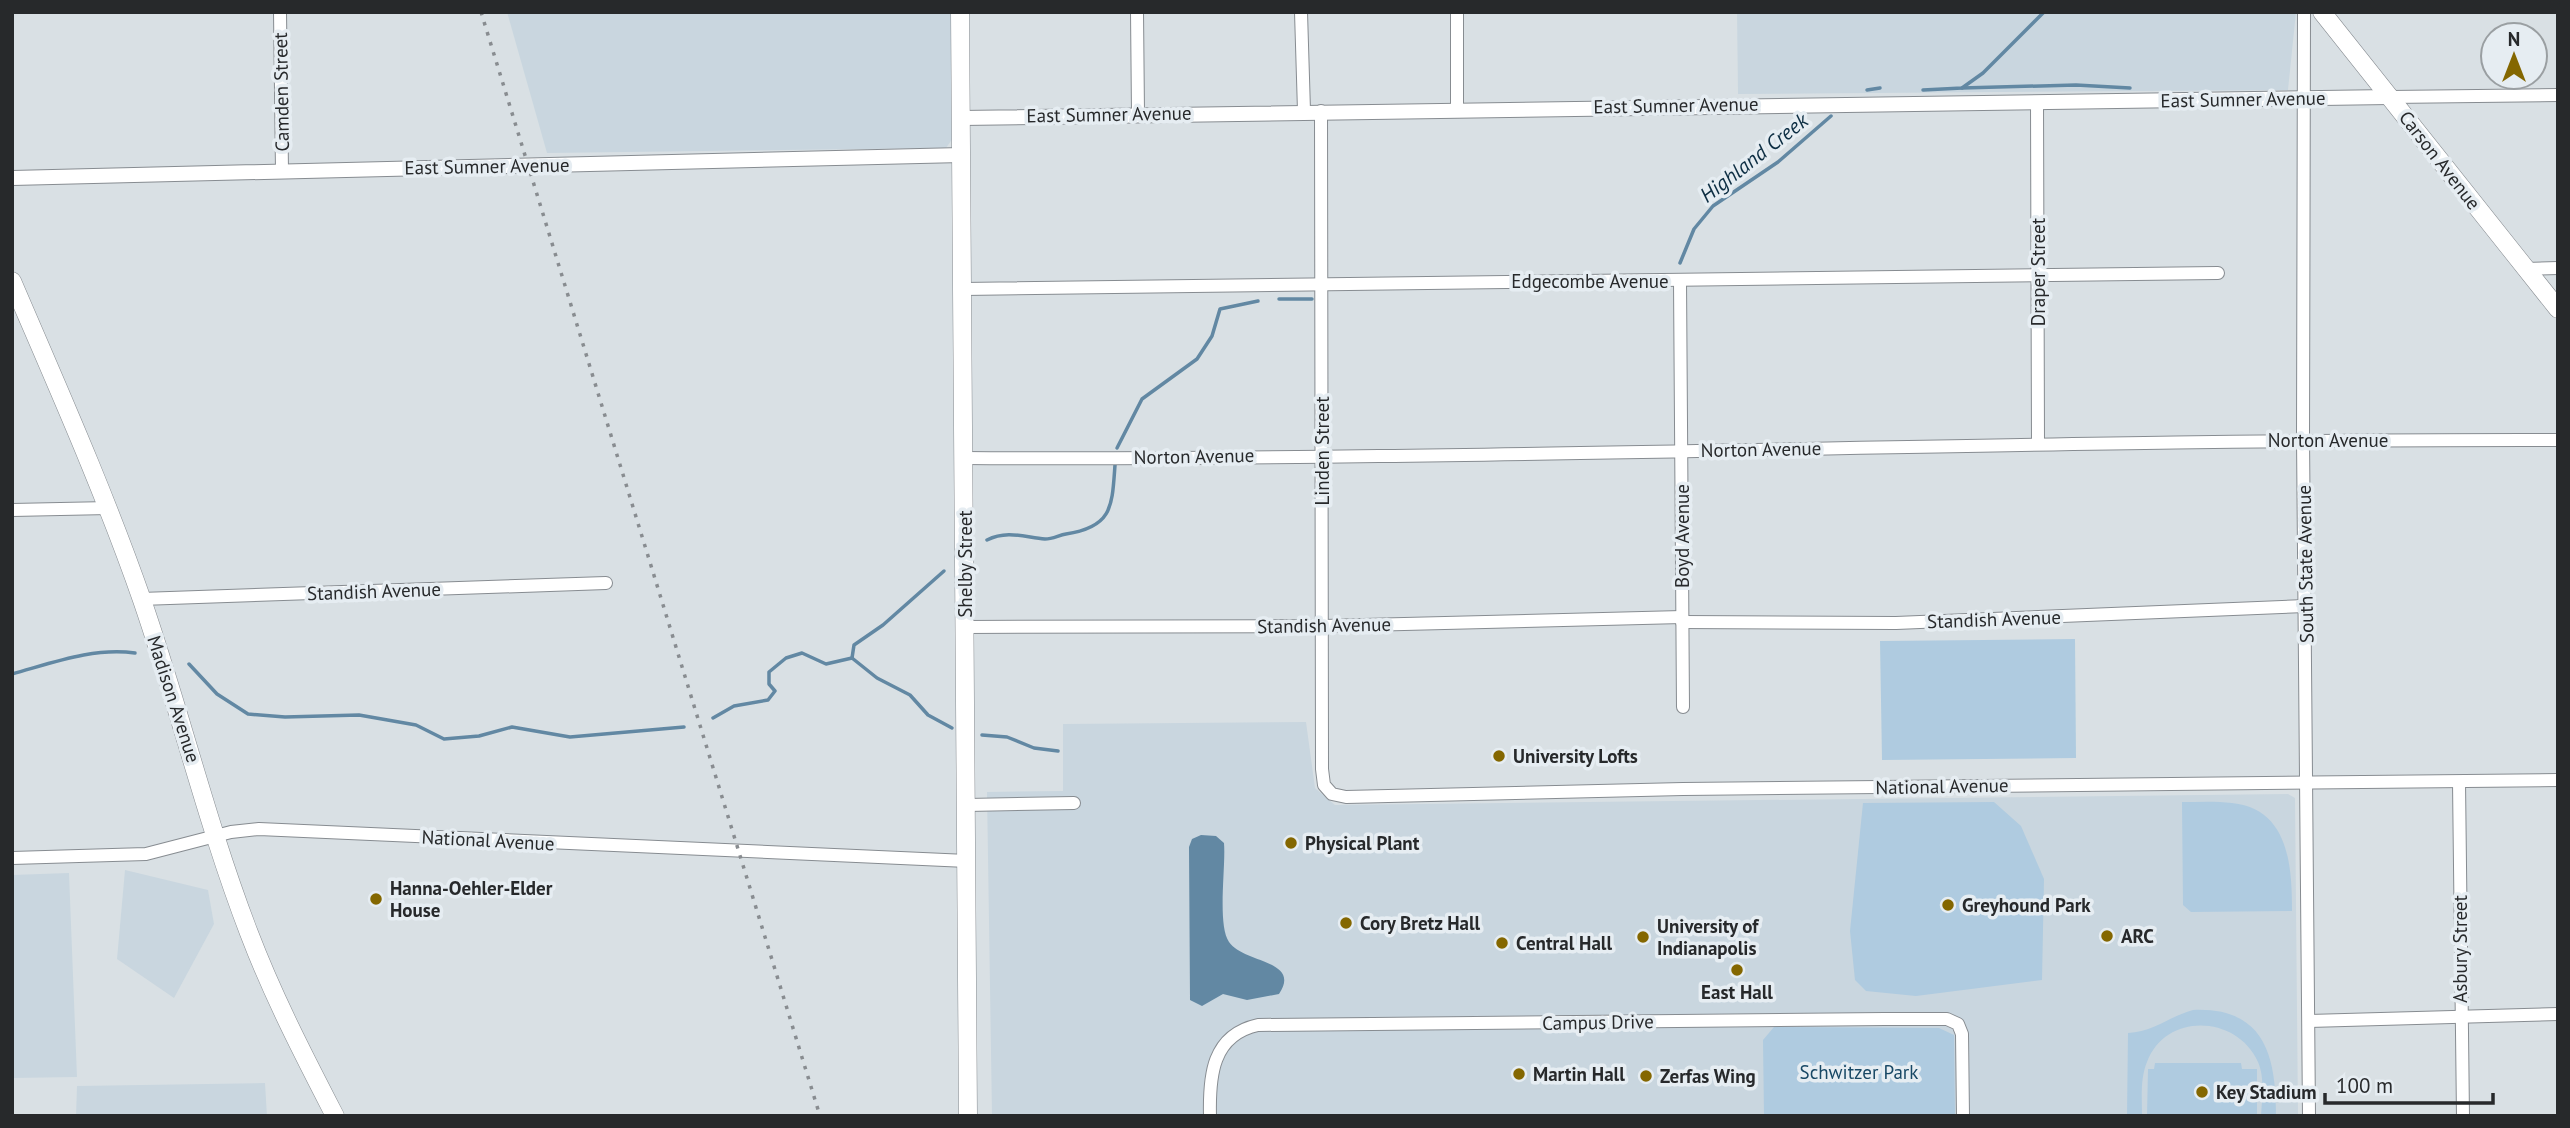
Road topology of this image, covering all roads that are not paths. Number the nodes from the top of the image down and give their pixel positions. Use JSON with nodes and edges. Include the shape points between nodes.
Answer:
{"nodes":[{"id":1,"x":280,"y":12,"type":"edge"},
{"id":2,"x":960,"y":12,"type":"edge"},
{"id":3,"x":1138,"y":12,"type":"edge"},
{"id":4,"x":1301,"y":12,"type":"edge"},
{"id":5,"x":1457,"y":12,"type":"edge"},
{"id":6,"x":2304,"y":12,"type":"edge"},
{"id":7,"x":2322,"y":12,"type":"edge"},
{"id":8,"x":2558,"y":95,"type":"edge"},
{"id":9,"x":2390,"y":97,"type":"junction"},
{"id":10,"x":2304,"y":98,"type":"junction"},
{"id":11,"x":2037,"y":102,"type":"junction"},
{"id":12,"x":1457,"y":108,"type":"junction"},
{"id":13,"x":1304,"y":111,"type":"junction"},
{"id":14,"x":1321,"y":111,"type":"junction"},
{"id":15,"x":1138,"y":113,"type":"junction"},
{"id":16,"x":961,"y":118,"type":"junction"},
{"id":17,"x":962,"y":155,"type":"junction"},
{"id":18,"x":282,"y":171,"type":"junction"},
{"id":19,"x":12,"y":178,"type":"edge"},
{"id":20,"x":2558,"y":268,"type":"edge"},
{"id":21,"x":2526,"y":269,"type":"junction"},
{"id":22,"x":2218,"y":273,"type":"dead end"},
{"id":23,"x":2038,"y":275,"type":"junction"},
{"id":24,"x":12,"y":281,"type":"edge"},
{"id":25,"x":1679,"y":281,"type":"junction"},
{"id":26,"x":1322,"y":283,"type":"junction"},
{"id":27,"x":963,"y":289,"type":"junction"},
{"id":28,"x":2558,"y":309,"type":"edge"},
{"id":29,"x":2304,"y":439,"type":"junction"},
{"id":30,"x":2558,"y":440,"type":"edge"},
{"id":31,"x":2038,"y":443,"type":"junction"},
{"id":32,"x":1681,"y":451,"type":"junction"},
{"id":33,"x":1322,"y":454,"type":"junction"},
{"id":34,"x":964,"y":458,"type":"junction"},
{"id":35,"x":109,"y":508,"type":"junction"},
{"id":36,"x":12,"y":510,"type":"edge"},
{"id":37,"x":606,"y":583,"type":"dead end"},
{"id":38,"x":141,"y":599,"type":"junction"},
{"id":39,"x":2305,"y":606,"type":"junction"},
{"id":40,"x":1682,"y":619,"type":"junction"},
{"id":41,"x":1323,"y":626,"type":"junction"},
{"id":42,"x":965,"y":627,"type":"junction"},
{"id":43,"x":1683,"y":707,"type":"dead end"},
{"id":44,"x":2558,"y":780,"type":"edge"},
{"id":45,"x":2308,"y":782,"type":"junction"},
{"id":46,"x":2459,"y":782,"type":"junction"},
{"id":47,"x":1328,"y":790,"type":"joint"},
{"id":48,"x":1074,"y":803,"type":"dead end"},
{"id":49,"x":967,"y":805,"type":"junction"},
{"id":50,"x":216,"y":837,"type":"junction"},
{"id":51,"x":12,"y":858,"type":"edge"},
{"id":52,"x":967,"y":861,"type":"junction"},
{"id":53,"x":2558,"y":1014,"type":"edge"},
{"id":54,"x":2460,"y":1015,"type":"junction"},
{"id":55,"x":2309,"y":1021,"type":"junction"},
{"id":56,"x":335,"y":1116,"type":"edge"},
{"id":57,"x":968,"y":1116,"type":"edge"},
{"id":58,"x":1210,"y":1116,"type":"edge"},
{"id":59,"x":1963,"y":1116,"type":"edge"},
{"id":60,"x":2309,"y":1116,"type":"edge"},
{"id":61,"x":2463,"y":1116,"type":"edge"}],
"edges":[{"from":1,"to":18,"type":"street","name":"Camden Street"},
{"from":2,"to":16,"type":"main road","name":"Shelby Street"},
{"from":3,"to":15,"type":"street"},
{"from":4,"to":13,"type":"street"},
{"from":5,"to":12,"type":"street"},
{"from":6,"to":10,"type":"street","name":"South State Avenue"},
{"from":7,"to":9,"type":"main road","name":"Carson Avenue"},
{"from":8,"to":9,"type":"street","name":"East Sumner Avenue"},
{"from":9,"to":10,"type":"street","name":"East Sumner Avenue"},
{"from":9,"to":21,"type":"main road","name":"Carson Avenue"},
{"from":10,"to":11,"type":"street","name":"East Sumner Avenue"},
{"from":10,"to":29,"type":"street","name":"South State Avenue"},
{"from":11,"to":12,"type":"street","name":"East Sumner Avenue"},
{"from":11,"to":23,"type":"street","name":"Draper Street"},
{"from":12,"to":14,"type":"street","name":"East Sumner Avenue"},
{"from":13,"to":14,"type":"street","name":"East Sumner Avenue"},
{"from":13,"to":15,"type":"street","name":"East Sumner Avenue"},
{"from":14,"to":26,"type":"street","name":"Linden Street"},
{"from":15,"to":16,"type":"street","name":"East Sumner Avenue"},
{"from":16,"to":17,"type":"main road","name":"Shelby Street"},
{"from":17,"to":18,"type":"street","name":"East Sumner Avenue"},
{"from":17,"to":27,"type":"main road","name":"Shelby Street"},
{"from":18,"to":19,"type":"street","name":"East Sumner Avenue"},
{"from":20,"to":21,"type":"street"},
{"from":21,"to":28,"type":"main road","name":"Carson Avenue"},
{"from":22,"to":23,"type":"street","name":"Edgecombe Avenue"},
{"from":23,"to":25,"type":"street","name":"Edgecombe Avenue"},
{"from":23,"to":31,"type":"street","name":"Draper Street"},
{"from":24,"to":35,"type":"main road","name":"Madison Avenue"},
{"from":25,"to":26,"type":"street","name":"Edgecombe Avenue"},
{"from":25,"to":32,"type":"street","name":"Boyd Avenue"},
{"from":26,"to":27,"type":"street","name":"Edgecombe Avenue"},
{"from":26,"to":33,"type":"street","name":"Linden Street"},
{"from":27,"to":34,"type":"main road","name":"Shelby Street"},
{"from":29,"to":30,"type":"street","name":"Norton Avenue"},
{"from":29,"to":31,"type":"street","name":"Norton Avenue"},
{"from":29,"to":39,"type":"street","name":"South State Avenue"},
{"from":31,"to":32,"type":"street","name":"Norton Avenue"},
{"from":32,"to":33,"type":"street","name":"Norton Avenue"},
{"from":32,"to":40,"type":"street","name":"Boyd Avenue"},
{"from":33,"to":34,"type":"street","name":"Norton Avenue"},
{"from":33,"to":41,"type":"street","name":"Linden Street"},
{"from":34,"to":42,"type":"main road","name":"Shelby Street"},
{"from":35,"to":36,"type":"street"},
{"from":35,"to":38,"type":"main road","name":"Madison Avenue"},
{"from":37,"to":38,"type":"street","name":"Standish Avenue"},
{"from":38,"to":50,"type":"main road","name":"Madison Avenue"},
{"from":39,"to":40,"type":"street","name":"Standish Avenue","via":[[1896,623]]},
{"from":39,"to":45,"type":"street","name":"South State Avenue"},
{"from":40,"to":41,"type":"street","name":"Standish Avenue"},
{"from":40,"to":43,"type":"street","name":"Boyd Avenue"},
{"from":41,"to":42,"type":"street","name":"Standish Avenue"},
{"from":41,"to":47,"type":"street","name":"Linden Street","via":[[1322,769]]},
{"from":42,"to":49,"type":"main road","name":"Shelby Street"},
{"from":44,"to":46,"type":"street","name":"National Avenue"},
{"from":45,"to":46,"type":"street","name":"National Avenue"},
{"from":45,"to":47,"type":"street","name":"National Avenue","via":[[1346,797]]},
{"from":45,"to":55,"type":"street","name":"South State Avenue"},
{"from":46,"to":54,"type":"street","name":"Asbury Street"},
{"from":48,"to":49,"type":"street"},
{"from":49,"to":52,"type":"main road","name":"Shelby Street"},
{"from":50,"to":51,"type":"street","name":"National Avenue","via":[[146,854]]},
{"from":50,"to":52,"type":"street","name":"National Avenue","via":[[259,829]]},
{"from":50,"to":56,"type":"main road","name":"Madison Avenue","via":[[264,971]]},
{"from":52,"to":57,"type":"main road","name":"Shelby Street"},
{"from":53,"to":54,"type":"street"},
{"from":54,"to":55,"type":"street"},
{"from":54,"to":61,"type":"street","name":"Asbury Street"},
{"from":55,"to":60,"type":"street","name":"South State Avenue"},
{"from":58,"to":59,"type":"street","name":"Campus Drive","via":[[1210,1074],[1219,1051],[1237,1033],[1262,1025],[1885,1019],[1947,1019],[1958,1024]]}]}
